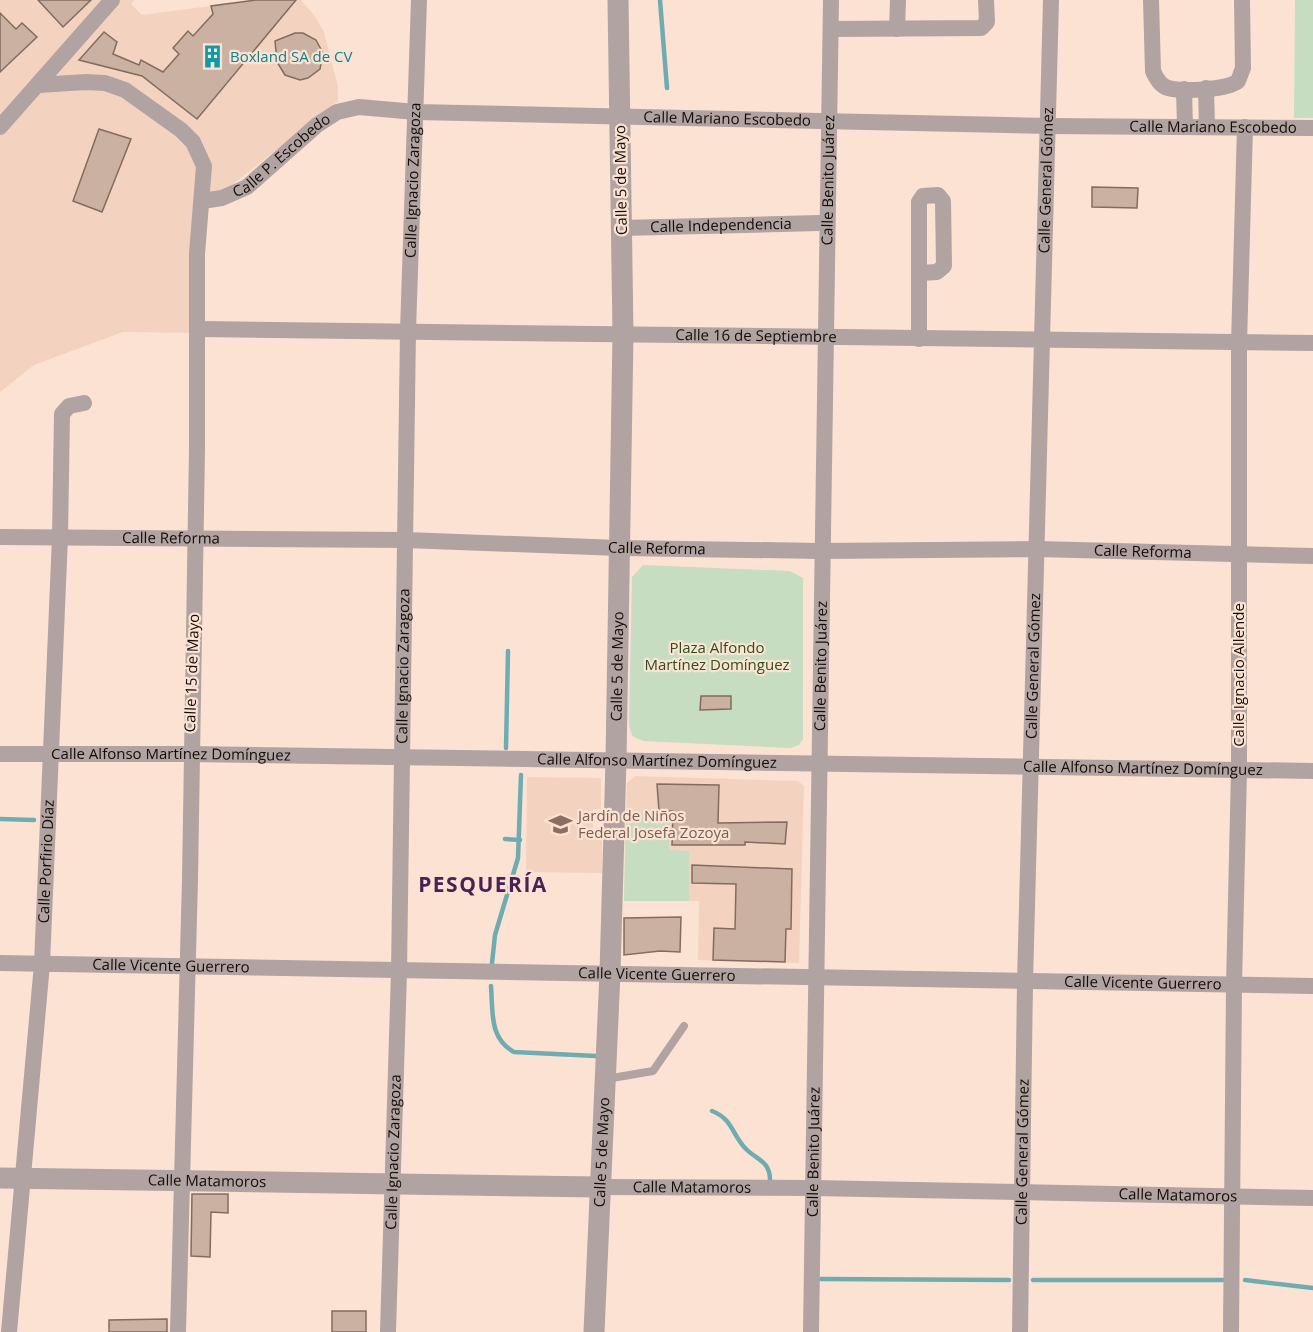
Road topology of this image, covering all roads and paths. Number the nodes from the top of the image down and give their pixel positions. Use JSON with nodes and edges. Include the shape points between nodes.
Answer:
{"nodes":[{"id":1,"x":112,"y":0,"type":"edge"},
{"id":2,"x":419,"y":0,"type":"edge"},
{"id":3,"x":618,"y":0,"type":"edge"},
{"id":4,"x":831,"y":0,"type":"edge"},
{"id":5,"x":898,"y":0,"type":"edge"},
{"id":6,"x":986,"y":0,"type":"edge"},
{"id":7,"x":1051,"y":0,"type":"edge"},
{"id":8,"x":1151,"y":0,"type":"edge"},
{"id":9,"x":1242,"y":0,"type":"edge"},
{"id":10,"x":897,"y":29,"type":"junction"},
{"id":11,"x":832,"y":30,"type":"junction"},
{"id":12,"x":39,"y":85,"type":"junction"},
{"id":13,"x":1206,"y":88,"type":"junction"},
{"id":14,"x":1184,"y":89,"type":"junction"},
{"id":15,"x":359,"y":107,"type":"joint"},
{"id":16,"x":416,"y":112,"type":"junction"},
{"id":17,"x":620,"y":116,"type":"junction"},
{"id":18,"x":831,"y":119,"type":"junction"},
{"id":19,"x":1048,"y":126,"type":"junction"},
{"id":20,"x":0,"y":127,"type":"edge"},
{"id":21,"x":1185,"y":127,"type":"junction"},
{"id":22,"x":1207,"y":127,"type":"junction"},
{"id":23,"x":1245,"y":127,"type":"junction"},
{"id":24,"x":1313,"y":128,"type":"edge"},
{"id":25,"x":202,"y":201,"type":"junction"},
{"id":26,"x":819,"y":223,"type":"dead end"},
{"id":27,"x":622,"y":228,"type":"junction"},
{"id":28,"x":920,"y":273,"type":"dead end"},
{"id":29,"x":198,"y":329,"type":"junction"},
{"id":30,"x":408,"y":331,"type":"junction"},
{"id":31,"x":623,"y":334,"type":"junction"},
{"id":32,"x":825,"y":335,"type":"junction"},
{"id":33,"x":919,"y":339,"type":"junction"},
{"id":34,"x":1041,"y":341,"type":"junction"},
{"id":35,"x":1313,"y":343,"type":"edge"},
{"id":36,"x":1239,"y":344,"type":"junction"},
{"id":37,"x":84,"y":404,"type":"dead end"},
{"id":38,"x":0,"y":537,"type":"edge"},
{"id":39,"x":60,"y":537,"type":"junction"},
{"id":40,"x":196,"y":539,"type":"junction"},
{"id":41,"x":406,"y":540,"type":"junction"},
{"id":42,"x":619,"y":548,"type":"junction"},
{"id":43,"x":1037,"y":549,"type":"junction"},
{"id":44,"x":822,"y":551,"type":"junction"},
{"id":45,"x":1240,"y":554,"type":"junction"},
{"id":46,"x":1313,"y":556,"type":"edge"},
{"id":47,"x":0,"y":754,"type":"edge"},
{"id":48,"x":190,"y":754,"type":"junction"},
{"id":49,"x":52,"y":755,"type":"junction"},
{"id":50,"x":401,"y":756,"type":"junction"},
{"id":51,"x":616,"y":760,"type":"junction"},
{"id":52,"x":819,"y":763,"type":"junction"},
{"id":53,"x":1032,"y":767,"type":"junction"},
{"id":54,"x":1239,"y":770,"type":"junction"},
{"id":55,"x":1313,"y":771,"type":"edge"},
{"id":56,"x":0,"y":963,"type":"edge"},
{"id":57,"x":42,"y":964,"type":"junction"},
{"id":58,"x":187,"y":967,"type":"junction"},
{"id":59,"x":399,"y":972,"type":"junction"},
{"id":60,"x":610,"y":973,"type":"junction"},
{"id":61,"x":815,"y":977,"type":"junction"},
{"id":62,"x":1025,"y":982,"type":"junction"},
{"id":63,"x":1234,"y":985,"type":"junction"},
{"id":64,"x":1313,"y":986,"type":"edge"},
{"id":65,"x":684,"y":1026,"type":"dead end"},
{"id":66,"x":606,"y":1079,"type":"junction"},
{"id":67,"x":0,"y":1178,"type":"edge"},
{"id":68,"x":24,"y":1178,"type":"junction"},
{"id":69,"x":183,"y":1180,"type":"junction"},
{"id":70,"x":392,"y":1183,"type":"junction"},
{"id":71,"x":599,"y":1187,"type":"junction"},
{"id":72,"x":812,"y":1188,"type":"junction"},
{"id":73,"x":1021,"y":1193,"type":"junction"},
{"id":74,"x":1233,"y":1197,"type":"junction"},
{"id":75,"x":1313,"y":1198,"type":"edge"},
{"id":76,"x":9,"y":1332,"type":"edge"},
{"id":77,"x":178,"y":1332,"type":"edge"},
{"id":78,"x":388,"y":1332,"type":"edge"},
{"id":79,"x":594,"y":1332,"type":"edge"},
{"id":80,"x":811,"y":1332,"type":"edge"},
{"id":81,"x":1020,"y":1332,"type":"edge"},
{"id":82,"x":1231,"y":1332,"type":"edge"}],
"edges":[{"from":1,"to":12,"type":"street"},
{"from":2,"to":16,"type":"street","name":"Calle Ignacio Zaragoza"},
{"from":3,"to":17,"type":"street","name":"Calle 5 de Mayo"},
{"from":4,"to":11,"type":"street","name":"Calle Benito Juárez"},
{"from":5,"to":10,"type":"street"},
{"from":6,"to":10,"type":"street","via":[[987,22],[981,28]]},
{"from":7,"to":19,"type":"street","name":"Calle General Gómez"},
{"from":8,"to":14,"type":"street","via":[[1153,71],[1167,88]]},
{"from":9,"to":13,"type":"street","via":[[1241,75],[1233,85]]},
{"from":10,"to":11,"type":"street"},
{"from":11,"to":18,"type":"street","name":"Calle Benito Juárez"},
{"from":12,"to":20,"type":"street"},
{"from":12,"to":25,"type":"street","name":"Calle 15 de Mayo","via":[[105,83],[125,90],[193,142],[204,166]]},
{"from":13,"to":14,"type":"street"},
{"from":13,"to":22,"type":"street"},
{"from":14,"to":21,"type":"street"},
{"from":15,"to":16,"type":"street","name":"Calle Mariano Escobedo"},
{"from":15,"to":25,"type":"street","name":"Calle P. Escobedo","via":[[329,116],[247,187],[222,198]]},
{"from":16,"to":17,"type":"street","name":"Calle Mariano Escobedo"},
{"from":16,"to":30,"type":"street","name":"Calle Ignacio Zaragoza"},
{"from":17,"to":18,"type":"street","name":"Calle Mariano Escobedo"},
{"from":17,"to":27,"type":"street","name":"Calle 5 de Mayo"},
{"from":18,"to":19,"type":"street","name":"Calle Mariano Escobedo"},
{"from":18,"to":32,"type":"street","name":"Calle Benito Juárez"},
{"from":19,"to":21,"type":"street","name":"Calle Mariano Escobedo"},
{"from":19,"to":34,"type":"street","name":"Calle General Gómez"},
{"from":21,"to":22,"type":"street","name":"Calle Mariano Escobedo"},
{"from":22,"to":23,"type":"street","name":"Calle Mariano Escobedo"},
{"from":23,"to":24,"type":"street","name":"Calle Mariano Escobedo"},
{"from":23,"to":36,"type":"street","name":"Calle Ignacio Allende"},
{"from":25,"to":29,"type":"street","name":"Calle 15 de Mayo","via":[[197,254]]},
{"from":26,"to":27,"type":"street","name":"Calle Independencia"},
{"from":27,"to":31,"type":"street","name":"Calle 5 de Mayo"},
{"from":28,"to":33,"type":"street"},
{"from":29,"to":30,"type":"street","name":"Calle 16 de Septiembre"},
{"from":29,"to":40,"type":"street","name":"Calle 15 de Mayo"},
{"from":30,"to":31,"type":"street","name":"Calle 16 de Septiembre"},
{"from":30,"to":41,"type":"street","name":"Calle Ignacio Zaragoza"},
{"from":31,"to":32,"type":"street","name":"Calle 16 de Septiembre"},
{"from":31,"to":42,"type":"street","name":"Calle 5 de Mayo"},
{"from":32,"to":33,"type":"street","name":"Calle 16 de Septiembre"},
{"from":32,"to":44,"type":"street","name":"Calle Benito Juárez"},
{"from":33,"to":34,"type":"street","name":"Calle 16 de Septiembre"},
{"from":34,"to":36,"type":"street","name":"Calle 16 de Septiembre"},
{"from":34,"to":43,"type":"street","name":"Calle General Gómez"},
{"from":35,"to":36,"type":"street","name":"Calle 16 de Septiembre"},
{"from":36,"to":45,"type":"street","name":"Calle Ignacio Allende"},
{"from":37,"to":39,"type":"street","name":"Calle Porfirio Díaz","via":[[69,406],[62,414]]},
{"from":38,"to":39,"type":"street","name":"Calle Reforma"},
{"from":39,"to":40,"type":"street","name":"Calle Reforma"},
{"from":39,"to":49,"type":"street","name":"Calle Porfirio Díaz"},
{"from":40,"to":41,"type":"street","name":"Calle Reforma"},
{"from":40,"to":48,"type":"street","name":"Calle 15 de Mayo"},
{"from":41,"to":42,"type":"street","name":"Calle Reforma"},
{"from":41,"to":50,"type":"street","name":"Calle Ignacio Zaragoza"},
{"from":42,"to":44,"type":"street","name":"Calle Reforma"},
{"from":42,"to":51,"type":"street","name":"Calle 5 de Mayo"},
{"from":43,"to":44,"type":"street","name":"Calle Reforma"},
{"from":43,"to":45,"type":"street","name":"Calle Reforma"},
{"from":43,"to":53,"type":"street","name":"Calle General Gómez"},
{"from":44,"to":52,"type":"street","name":"Calle Benito Juárez"},
{"from":45,"to":46,"type":"street","name":"Calle Reforma"},
{"from":45,"to":54,"type":"street","name":"Calle Ignacio Allende"},
{"from":47,"to":49,"type":"street","name":"Calle Alfonso Martínez Domínguez"},
{"from":48,"to":49,"type":"street","name":"Calle Alfonso Martínez Domínguez"},
{"from":48,"to":50,"type":"street","name":"Calle Alfonso Martínez Domínguez"},
{"from":48,"to":58,"type":"street","name":"Calle 15 de Mayo"},
{"from":49,"to":57,"type":"street","name":"Calle Porfirio Díaz"},
{"from":50,"to":51,"type":"street","name":"Calle Alfonso Martínez Domínguez"},
{"from":50,"to":59,"type":"street","name":"Calle Ignacio Zaragoza"},
{"from":51,"to":52,"type":"street","name":"Calle Alfonso Martínez Domínguez"},
{"from":51,"to":60,"type":"street","name":"Calle 5 de Mayo"},
{"from":52,"to":53,"type":"street","name":"Calle Alfonso Martínez Domínguez"},
{"from":52,"to":61,"type":"street","name":"Calle Benito Juárez"},
{"from":53,"to":54,"type":"street","name":"Calle Alfonso Martínez Domínguez"},
{"from":53,"to":62,"type":"street","name":"Calle General Gómez"},
{"from":54,"to":55,"type":"street","name":"Calle Alfonso Martínez Domínguez"},
{"from":54,"to":63,"type":"street","name":"Calle Ignacio Allende"},
{"from":56,"to":57,"type":"street","name":"Calle Vicente Guerrero"},
{"from":57,"to":58,"type":"street","name":"Calle Vicente Guerrero"},
{"from":57,"to":68,"type":"street","name":"Calle Porfirio Díaz"},
{"from":58,"to":59,"type":"street","name":"Calle Vicente Guerrero"},
{"from":58,"to":69,"type":"street","name":"Calle 15 de Mayo"},
{"from":59,"to":60,"type":"street","name":"Calle Vicente Guerrero"},
{"from":59,"to":70,"type":"street","name":"Calle Ignacio Zaragoza"},
{"from":60,"to":61,"type":"street","name":"Calle Vicente Guerrero"},
{"from":60,"to":66,"type":"street","name":"Calle 5 de Mayo"},
{"from":61,"to":62,"type":"street","name":"Calle Vicente Guerrero"},
{"from":61,"to":72,"type":"street","name":"Calle Benito Juárez"},
{"from":62,"to":63,"type":"street","name":"Calle Vicente Guerrero"},
{"from":62,"to":73,"type":"street","name":"Calle General Gómez"},
{"from":63,"to":64,"type":"street","name":"Calle Vicente Guerrero"},
{"from":63,"to":74,"type":"street","name":"Calle Ignacio Allende"},
{"from":65,"to":66,"type":"lane","via":[[653,1071]]},
{"from":66,"to":71,"type":"street","name":"Calle 5 de Mayo"},
{"from":67,"to":68,"type":"street","name":"Calle Matamoros"},
{"from":68,"to":69,"type":"street","name":"Calle Matamoros"},
{"from":68,"to":76,"type":"street","name":"Calle Porfirio Díaz"},
{"from":69,"to":70,"type":"street","name":"Calle Matamoros"},
{"from":69,"to":77,"type":"street","name":"Calle 15 de Mayo"},
{"from":70,"to":71,"type":"street","name":"Calle Matamoros"},
{"from":70,"to":78,"type":"street","name":"Calle Ignacio Zaragoza"},
{"from":71,"to":72,"type":"street","name":"Calle Matamoros"},
{"from":71,"to":79,"type":"street","name":"Calle 5 de Mayo"},
{"from":72,"to":73,"type":"street","name":"Calle Matamoros"},
{"from":72,"to":80,"type":"street","name":"Calle Benito Juárez"},
{"from":73,"to":74,"type":"street","name":"Calle Matamoros"},
{"from":73,"to":81,"type":"street","name":"Calle General Gómez"},
{"from":74,"to":75,"type":"street","name":"Calle Matamoros"},
{"from":74,"to":82,"type":"street","name":"Calle Ignacio Allende"}]}
